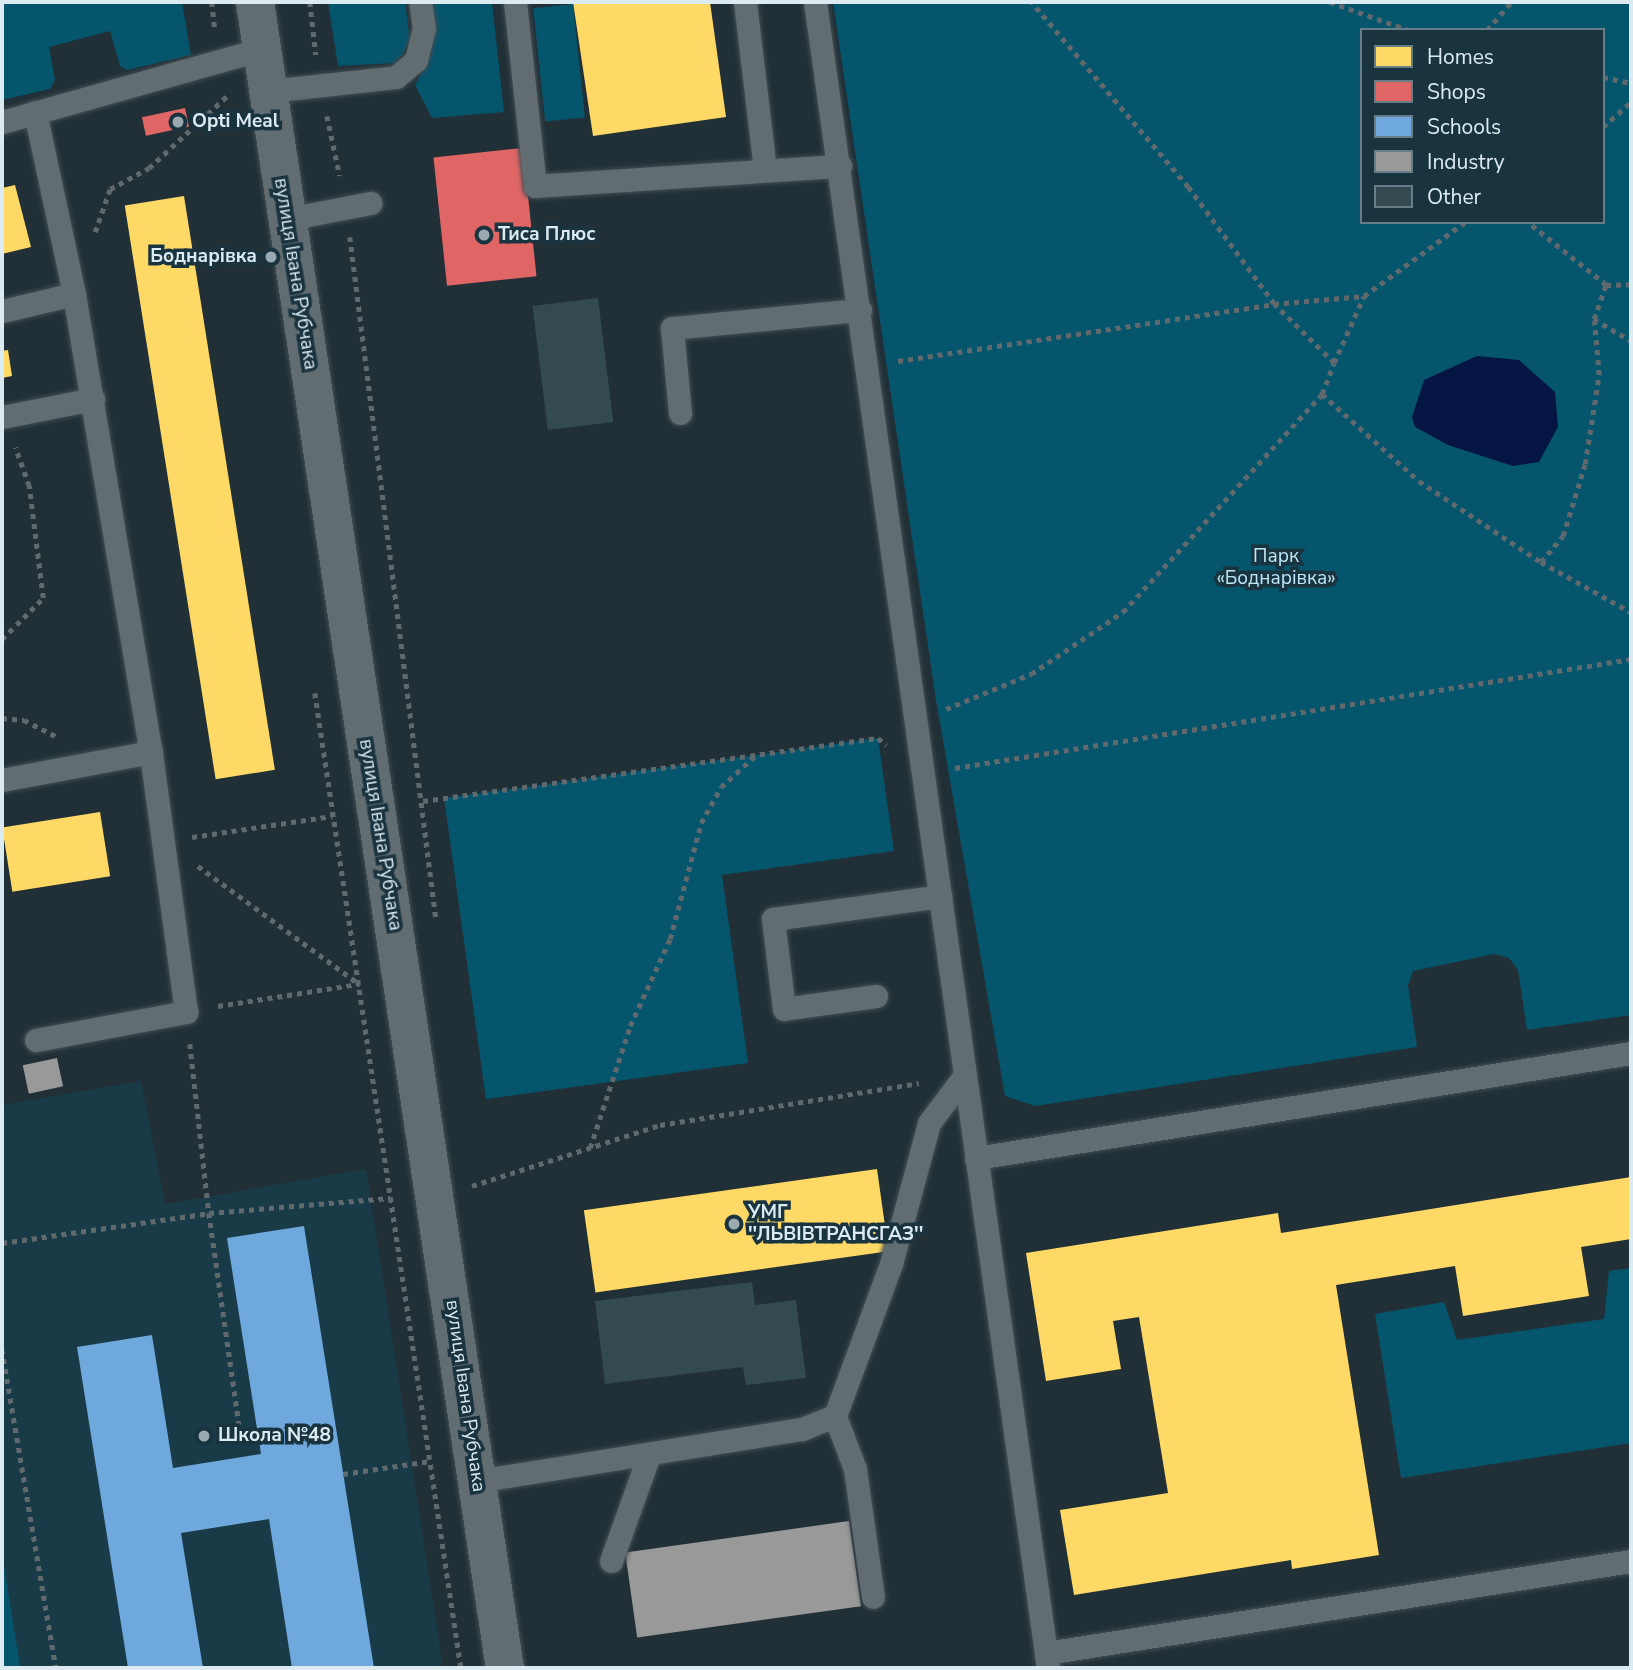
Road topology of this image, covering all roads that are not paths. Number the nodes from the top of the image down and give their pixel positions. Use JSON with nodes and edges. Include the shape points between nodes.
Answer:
{"nodes":[{"id":1,"x":254,"y":2,"type":"edge"},
{"id":2,"x":420,"y":2,"type":"edge"},
{"id":3,"x":516,"y":2,"type":"edge"},
{"id":4,"x":745,"y":2,"type":"edge"},
{"id":5,"x":815,"y":2,"type":"edge"},
{"id":6,"x":262,"y":49,"type":"junction"},
{"id":7,"x":250,"y":92,"type":"junction"},
{"id":8,"x":35,"y":113,"type":"junction"},
{"id":9,"x":2,"y":122,"type":"edge"},
{"id":10,"x":840,"y":166,"type":"junction"},
{"id":11,"x":765,"y":170,"type":"junction"},
{"id":12,"x":370,"y":203,"type":"dead end"},
{"id":13,"x":287,"y":219,"type":"junction"},
{"id":14,"x":74,"y":294,"type":"junction"},
{"id":15,"x":2,"y":310,"type":"edge"},
{"id":16,"x":860,"y":310,"type":"junction"},
{"id":17,"x":93,"y":399,"type":"junction"},
{"id":18,"x":680,"y":413,"type":"dead end"},
{"id":19,"x":5,"y":426,"type":"edge"},
{"id":20,"x":151,"y":752,"type":"junction"},
{"id":21,"x":2,"y":780,"type":"edge"},
{"id":22,"x":940,"y":896,"type":"junction"},
{"id":23,"x":876,"y":996,"type":"dead end"},
{"id":24,"x":36,"y":1040,"type":"dead end"},
{"id":25,"x":1631,"y":1053,"type":"edge"},
{"id":26,"x":965,"y":1075,"type":"junction"},
{"id":27,"x":976,"y":1158,"type":"junction"},
{"id":28,"x":835,"y":1416,"type":"junction"},
{"id":29,"x":649,"y":1455,"type":"junction"},
{"id":30,"x":477,"y":1481,"type":"junction"},
{"id":31,"x":611,"y":1561,"type":"dead end"},
{"id":32,"x":1631,"y":1561,"type":"edge"},
{"id":33,"x":873,"y":1597,"type":"dead end"},
{"id":34,"x":1047,"y":1660,"type":"edge"},
{"id":35,"x":505,"y":1668,"type":"edge"}],
"edges":[{"from":1,"to":6,"type":"street","name":"вулиця Івана Рубчака"},
{"from":2,"to":7,"type":"lane","via":[[424,29],[416,60],[396,77]]},
{"from":3,"to":11,"type":"lane","via":[[535,186]]},
{"from":4,"to":11,"type":"lane"},
{"from":5,"to":10,"type":"lane"},
{"from":6,"to":7,"type":"street","name":"вулиця Івана Рубчака"},
{"from":6,"to":8,"type":"lane"},
{"from":7,"to":13,"type":"street","name":"вулиця Івана Рубчака"},
{"from":8,"to":9,"type":"lane"},
{"from":8,"to":14,"type":"lane"},
{"from":10,"to":11,"type":"lane"},
{"from":10,"to":16,"type":"lane"},
{"from":12,"to":13,"type":"lane"},
{"from":13,"to":30,"type":"street","name":"вулиця Івана Рубчака"},
{"from":14,"to":15,"type":"lane"},
{"from":14,"to":17,"type":"lane"},
{"from":16,"to":18,"type":"lane","via":[[672,328]]},
{"from":16,"to":22,"type":"lane"},
{"from":17,"to":19,"type":"lane"},
{"from":17,"to":20,"type":"lane"},
{"from":20,"to":21,"type":"lane"},
{"from":20,"to":24,"type":"lane","via":[[186,1012]]},
{"from":22,"to":23,"type":"lane","via":[[773,919],[784,1009]]},
{"from":22,"to":26,"type":"lane"},
{"from":25,"to":27,"type":"lane"},
{"from":26,"to":27,"type":"lane"},
{"from":26,"to":28,"type":"lane","via":[[929,1123],[891,1264]]},
{"from":27,"to":34,"type":"lane"},
{"from":28,"to":29,"type":"lane","via":[[802,1429]]},
{"from":28,"to":33,"type":"lane","via":[[855,1469]]},
{"from":29,"to":30,"type":"lane"},
{"from":29,"to":31,"type":"lane"},
{"from":30,"to":35,"type":"street","name":"вулиця Івана Рубчака"},
{"from":32,"to":34,"type":"lane"}]}
